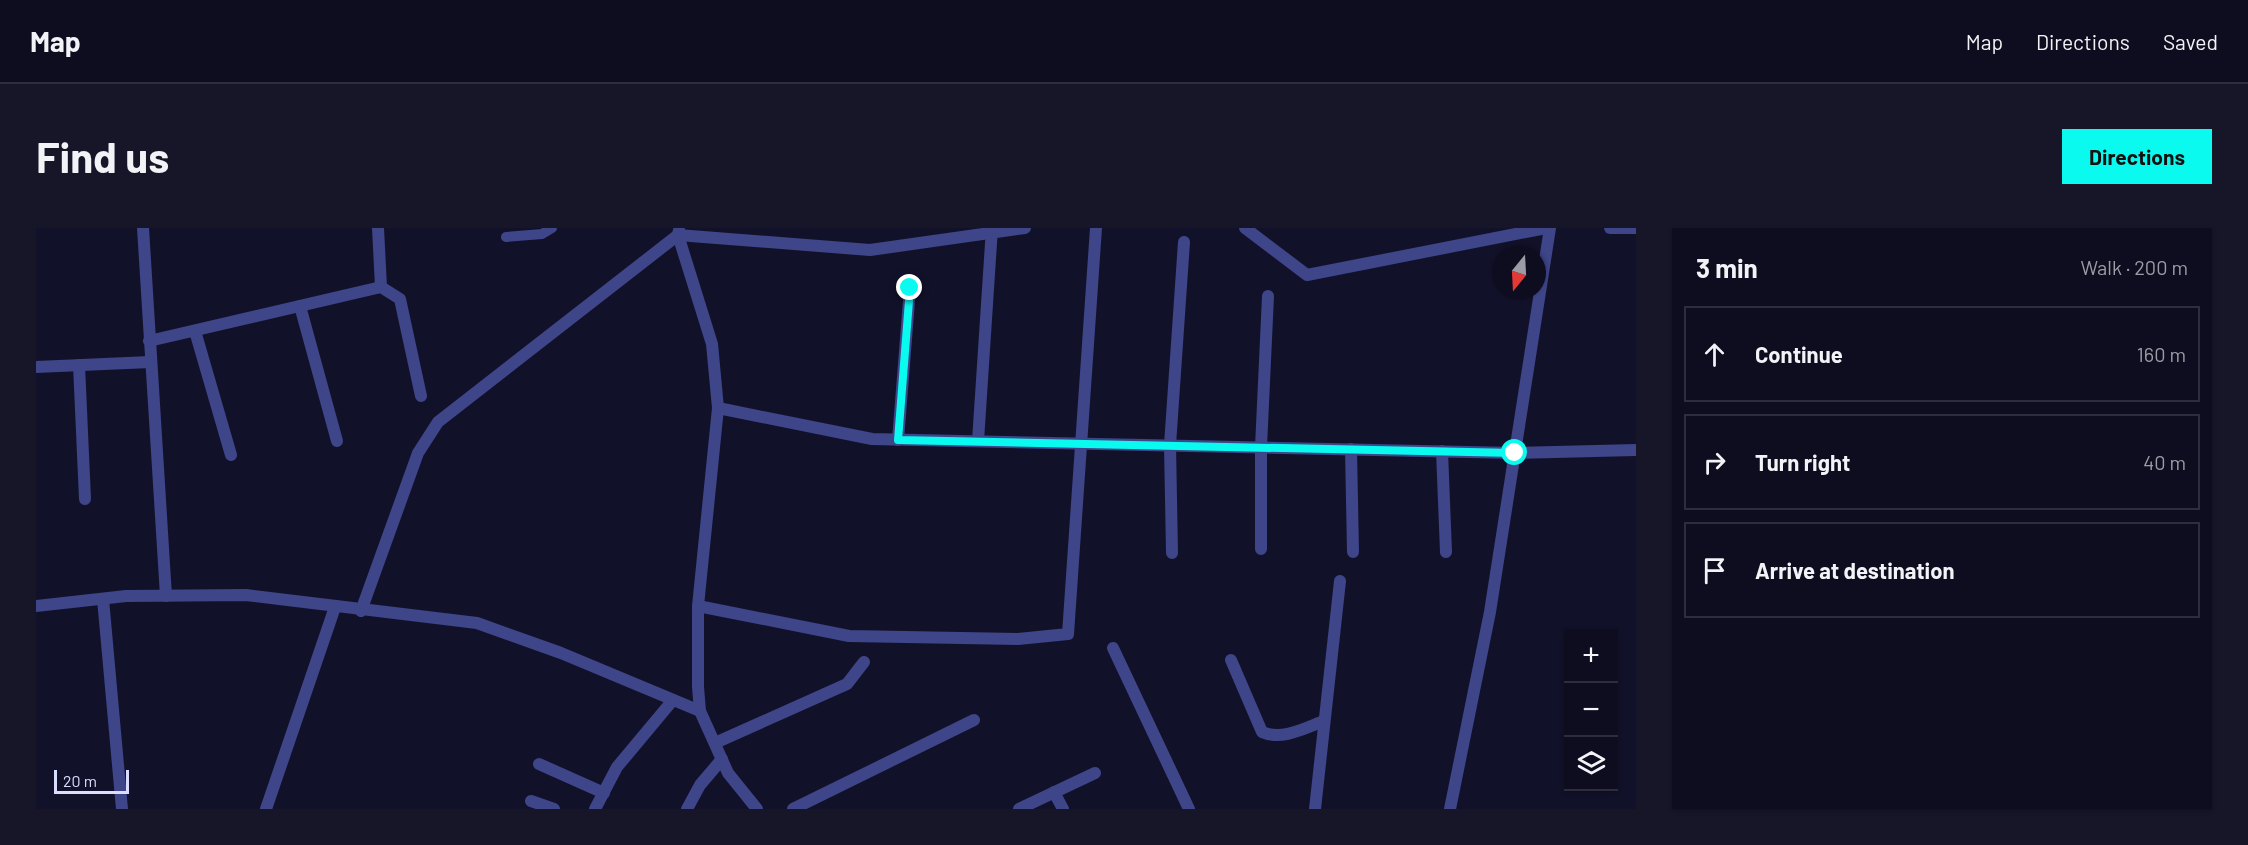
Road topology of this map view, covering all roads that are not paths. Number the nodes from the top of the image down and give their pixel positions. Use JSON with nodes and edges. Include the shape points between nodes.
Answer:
{"nodes":[{"id":1,"x":143,"y":228,"type":"edge"},
{"id":2,"x":378,"y":228,"type":"edge"},
{"id":3,"x":552,"y":228,"type":"edge"},
{"id":4,"x":1024,"y":228,"type":"edge"},
{"id":5,"x":1096,"y":228,"type":"edge"},
{"id":6,"x":1245,"y":228,"type":"edge"},
{"id":7,"x":1548,"y":228,"type":"edge"},
{"id":8,"x":1610,"y":228,"type":"edge"},
{"id":9,"x":1636,"y":228,"type":"edge"},
{"id":10,"x":992,"y":230,"type":"edge"},
{"id":11,"x":679,"y":231,"type":"edge"},
{"id":12,"x":506,"y":237,"type":"dead end"},
{"id":13,"x":1184,"y":242,"type":"dead end"},
{"id":14,"x":381,"y":287,"type":"junction"},
{"id":15,"x":910,"y":288,"type":"dead end"},
{"id":16,"x":1268,"y":296,"type":"dead end"},
{"id":17,"x":300,"y":306,"type":"junction"},
{"id":18,"x":195,"y":331,"type":"junction"},
{"id":19,"x":149,"y":341,"type":"junction"},
{"id":20,"x":150,"y":362,"type":"junction"},
{"id":21,"x":79,"y":365,"type":"junction"},
{"id":22,"x":36,"y":367,"type":"edge"},
{"id":23,"x":421,"y":396,"type":"dead end"},
{"id":24,"x":718,"y":408,"type":"junction"},
{"id":25,"x":898,"y":440,"type":"junction"},
{"id":26,"x":337,"y":441,"type":"dead end"},
{"id":27,"x":978,"y":441,"type":"junction"},
{"id":28,"x":1083,"y":443,"type":"junction"},
{"id":29,"x":1170,"y":445,"type":"junction"},
{"id":30,"x":1261,"y":447,"type":"junction"},
{"id":31,"x":1352,"y":449,"type":"junction"},
{"id":32,"x":1636,"y":450,"type":"edge"},
{"id":33,"x":1442,"y":451,"type":"junction"},
{"id":34,"x":1515,"y":453,"type":"junction"},
{"id":35,"x":231,"y":455,"type":"dead end"},
{"id":36,"x":85,"y":498,"type":"dead end"},
{"id":37,"x":1261,"y":549,"type":"dead end"},
{"id":38,"x":1353,"y":552,"type":"dead end"},
{"id":39,"x":1446,"y":552,"type":"dead end"},
{"id":40,"x":1172,"y":553,"type":"dead end"},
{"id":41,"x":1340,"y":581,"type":"dead end"},
{"id":42,"x":166,"y":596,"type":"junction"},
{"id":43,"x":103,"y":599,"type":"junction"},
{"id":44,"x":36,"y":606,"type":"edge"},
{"id":45,"x":698,"y":606,"type":"junction"},
{"id":46,"x":334,"y":607,"type":"junction"},
{"id":47,"x":361,"y":610,"type":"junction"},
{"id":48,"x":1113,"y":648,"type":"dead end"},
{"id":49,"x":1231,"y":660,"type":"dead end"},
{"id":50,"x":864,"y":662,"type":"dead end"},
{"id":51,"x":673,"y":700,"type":"junction"},
{"id":52,"x":700,"y":711,"type":"junction"},
{"id":53,"x":974,"y":720,"type":"dead end"},
{"id":54,"x":1324,"y":721,"type":"junction"},
{"id":55,"x":715,"y":743,"type":"junction"},
{"id":56,"x":722,"y":759,"type":"junction"},
{"id":57,"x":538,"y":764,"type":"dead end"},
{"id":58,"x":1095,"y":773,"type":"dead end"},
{"id":59,"x":1054,"y":792,"type":"junction"},
{"id":60,"x":604,"y":793,"type":"junction"},
{"id":61,"x":531,"y":801,"type":"dead end"},
{"id":62,"x":122,"y":809,"type":"edge"},
{"id":63,"x":266,"y":809,"type":"edge"},
{"id":64,"x":554,"y":809,"type":"edge"},
{"id":65,"x":595,"y":809,"type":"edge"},
{"id":66,"x":687,"y":809,"type":"edge"},
{"id":67,"x":757,"y":809,"type":"edge"},
{"id":68,"x":792,"y":809,"type":"edge"},
{"id":69,"x":1019,"y":809,"type":"edge"},
{"id":70,"x":1063,"y":809,"type":"edge"},
{"id":71,"x":1189,"y":809,"type":"edge"},
{"id":72,"x":1315,"y":809,"type":"edge"},
{"id":73,"x":1450,"y":809,"type":"edge"}],
"edges":[{"from":1,"to":19,"type":"street"},
{"from":2,"to":14,"type":"street"},
{"from":3,"to":12,"type":"lane","via":[[542,234]]},
{"from":4,"to":10,"type":"street"},
{"from":5,"to":28,"type":"street"},
{"from":6,"to":7,"type":"street","via":[[1307,274]]},
{"from":7,"to":34,"type":"street"},
{"from":8,"to":9,"type":"street"},
{"from":10,"to":11,"type":"street","via":[[870,250]]},
{"from":10,"to":27,"type":"street"},
{"from":11,"to":24,"type":"street","via":[[712,344]]},
{"from":11,"to":47,"type":"street","via":[[438,422],[418,453]]},
{"from":13,"to":29,"type":"street"},
{"from":14,"to":17,"type":"street"},
{"from":14,"to":23,"type":"street","via":[[400,299]]},
{"from":15,"to":25,"type":"street"},
{"from":16,"to":30,"type":"street"},
{"from":17,"to":18,"type":"street"},
{"from":17,"to":26,"type":"street"},
{"from":18,"to":19,"type":"street"},
{"from":18,"to":35,"type":"street"},
{"from":19,"to":20,"type":"street"},
{"from":20,"to":21,"type":"street"},
{"from":20,"to":42,"type":"street"},
{"from":21,"to":22,"type":"street"},
{"from":21,"to":36,"type":"street"},
{"from":24,"to":25,"type":"street","via":[[872,440]]},
{"from":24,"to":45,"type":"street"},
{"from":25,"to":27,"type":"street"},
{"from":27,"to":28,"type":"street"},
{"from":28,"to":29,"type":"street"},
{"from":28,"to":45,"type":"street","via":[[1068,634],[1018,639],[849,636]]},
{"from":29,"to":30,"type":"street"},
{"from":29,"to":40,"type":"street"},
{"from":30,"to":31,"type":"street"},
{"from":30,"to":37,"type":"street"},
{"from":31,"to":33,"type":"street"},
{"from":31,"to":38,"type":"street"},
{"from":32,"to":34,"type":"street"},
{"from":33,"to":34,"type":"street"},
{"from":33,"to":39,"type":"street"},
{"from":34,"to":73,"type":"street","via":[[1490,612]]},
{"from":41,"to":54,"type":"street"},
{"from":42,"to":43,"type":"street"},
{"from":42,"to":46,"type":"street","via":[[246,595]]},
{"from":43,"to":44,"type":"street"},
{"from":43,"to":62,"type":"street"},
{"from":45,"to":52,"type":"street"},
{"from":46,"to":47,"type":"street"},
{"from":46,"to":63,"type":"street"},
{"from":47,"to":51,"type":"street","via":[[477,623]]},
{"from":48,"to":71,"type":"street"},
{"from":49,"to":54,"type":"street","via":[[1262,732],[1282,735]]},
{"from":50,"to":55,"type":"street","via":[[847,684]]},
{"from":51,"to":52,"type":"street"},
{"from":51,"to":60,"type":"street","via":[[617,767]]},
{"from":52,"to":55,"type":"street"},
{"from":53,"to":68,"type":"street"},
{"from":54,"to":72,"type":"street"},
{"from":55,"to":56,"type":"street"},
{"from":56,"to":66,"type":"street","via":[[700,785]]},
{"from":56,"to":67,"type":"street","via":[[728,773]]},
{"from":57,"to":60,"type":"street"},
{"from":58,"to":59,"type":"street"},
{"from":59,"to":69,"type":"street"},
{"from":59,"to":70,"type":"street"},
{"from":60,"to":65,"type":"street"},
{"from":61,"to":64,"type":"street"}]}
